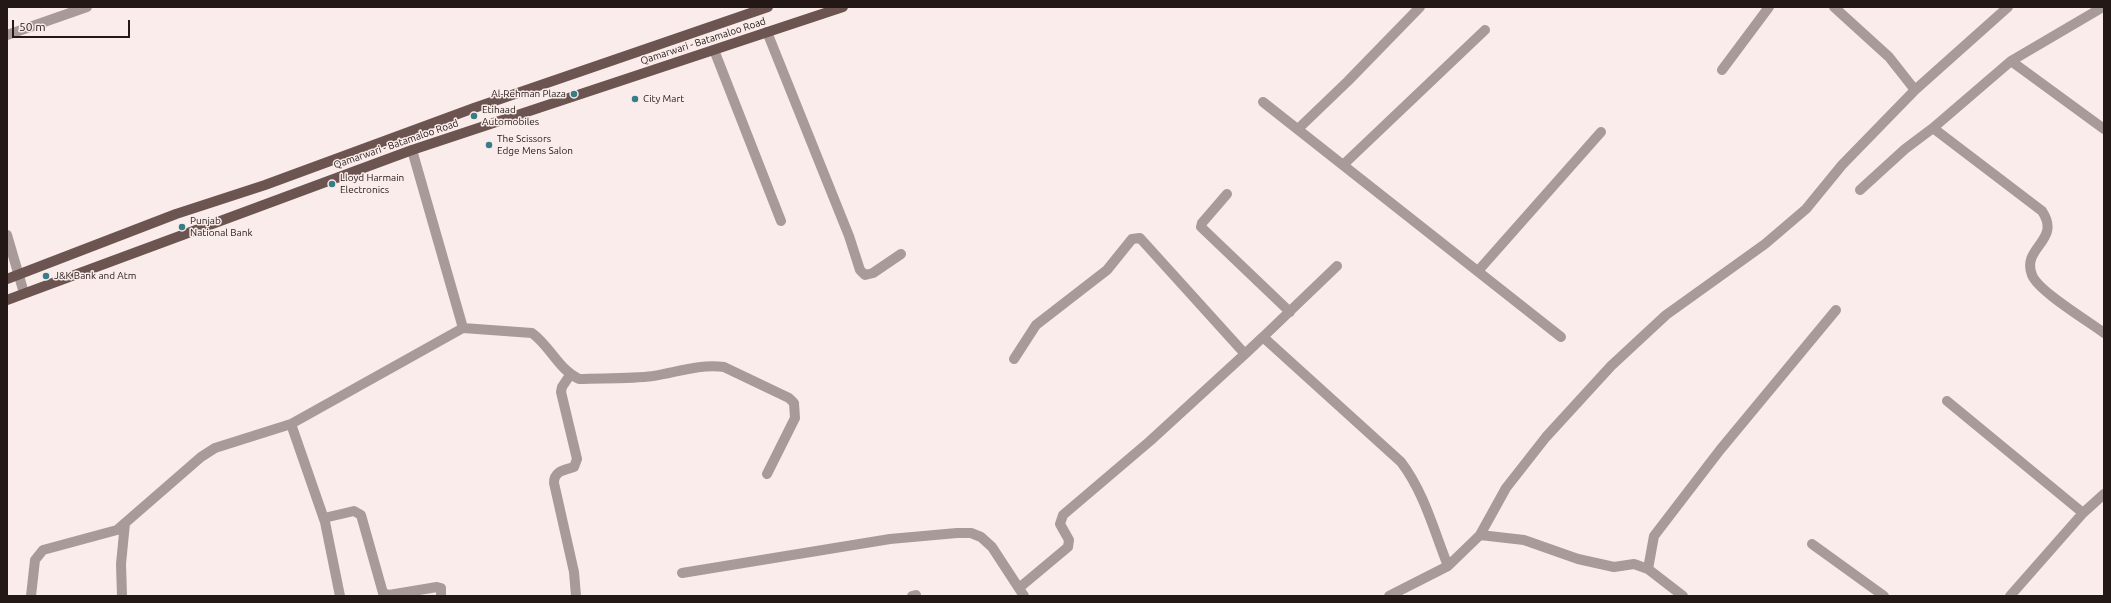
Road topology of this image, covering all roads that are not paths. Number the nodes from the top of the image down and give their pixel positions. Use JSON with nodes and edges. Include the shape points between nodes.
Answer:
{"nodes":[{"id":1,"x":87,"y":7,"type":"edge"},
{"id":2,"x":768,"y":7,"type":"edge"},
{"id":3,"x":843,"y":7,"type":"edge"},
{"id":4,"x":1420,"y":7,"type":"edge"},
{"id":5,"x":1769,"y":7,"type":"edge"},
{"id":6,"x":1834,"y":7,"type":"edge"},
{"id":7,"x":2008,"y":7,"type":"edge"},
{"id":8,"x":2103,"y":7,"type":"edge"},
{"id":9,"x":1485,"y":30,"type":"dead end"},
{"id":10,"x":767,"y":32,"type":"junction"},
{"id":11,"x":7,"y":35,"type":"edge"},
{"id":12,"x":714,"y":50,"type":"junction"},
{"id":13,"x":2011,"y":61,"type":"junction"},
{"id":14,"x":1722,"y":70,"type":"dead end"},
{"id":15,"x":1916,"y":90,"type":"junction"},
{"id":16,"x":1263,"y":102,"type":"dead end"},
{"id":17,"x":1934,"y":128,"type":"junction"},
{"id":18,"x":1298,"y":129,"type":"junction"},
{"id":19,"x":2104,"y":129,"type":"edge"},
{"id":20,"x":1601,"y":132,"type":"dead end"},
{"id":21,"x":412,"y":150,"type":"junction"},
{"id":22,"x":1343,"y":165,"type":"junction"},
{"id":23,"x":1860,"y":190,"type":"dead end"},
{"id":24,"x":1227,"y":194,"type":"dead end"},
{"id":25,"x":781,"y":221,"type":"dead end"},
{"id":26,"x":7,"y":235,"type":"edge"},
{"id":27,"x":901,"y":254,"type":"dead end"},
{"id":28,"x":1337,"y":266,"type":"dead end"},
{"id":29,"x":1478,"y":271,"type":"junction"},
{"id":30,"x":19,"y":274,"type":"junction"},
{"id":31,"x":7,"y":278,"type":"edge"},
{"id":32,"x":24,"y":294,"type":"junction"},
{"id":33,"x":7,"y":300,"type":"edge"},
{"id":34,"x":1836,"y":310,"type":"dead end"},
{"id":35,"x":1290,"y":312,"type":"junction"},
{"id":36,"x":463,"y":328,"type":"junction"},
{"id":37,"x":2104,"y":333,"type":"edge"},
{"id":38,"x":1263,"y":337,"type":"junction"},
{"id":39,"x":1561,"y":337,"type":"dead end"},
{"id":40,"x":1245,"y":354,"type":"junction"},
{"id":41,"x":1014,"y":359,"type":"dead end"},
{"id":42,"x":570,"y":375,"type":"junction"},
{"id":43,"x":1947,"y":401,"type":"dead end"},
{"id":44,"x":291,"y":424,"type":"junction"},
{"id":45,"x":766,"y":474,"type":"dead end"},
{"id":46,"x":2104,"y":494,"type":"edge"},
{"id":47,"x":2084,"y":513,"type":"junction"},
{"id":48,"x":324,"y":518,"type":"junction"},
{"id":49,"x":125,"y":524,"type":"junction"},
{"id":50,"x":1480,"y":535,"type":"junction"},
{"id":51,"x":1812,"y":544,"type":"dead end"},
{"id":52,"x":1448,"y":566,"type":"junction"},
{"id":53,"x":1648,"y":569,"type":"junction"},
{"id":54,"x":682,"y":573,"type":"dead end"},
{"id":55,"x":1022,"y":592,"type":"edge"},
{"id":56,"x":31,"y":596,"type":"edge"},
{"id":57,"x":122,"y":596,"type":"edge"},
{"id":58,"x":340,"y":596,"type":"edge"},
{"id":59,"x":441,"y":596,"type":"edge"},
{"id":60,"x":576,"y":596,"type":"edge"},
{"id":61,"x":1389,"y":596,"type":"edge"},
{"id":62,"x":1684,"y":596,"type":"edge"},
{"id":63,"x":1884,"y":596,"type":"edge"},
{"id":64,"x":2010,"y":596,"type":"edge"}],
"edges":[{"from":1,"to":11,"type":"street"},
{"from":2,"to":30,"type":"main road","name":"Qamarwari - Batamaloo Road","via":[[474,108],[265,185],[176,214]]},
{"from":3,"to":10,"type":"main road","name":"Qamarwari - Batamaloo Road"},
{"from":4,"to":18,"type":"street"},
{"from":5,"to":14,"type":"street"},
{"from":6,"to":15,"type":"street","via":[[1889,58]]},
{"from":7,"to":15,"type":"street"},
{"from":8,"to":13,"type":"street"},
{"from":9,"to":22,"type":"street"},
{"from":10,"to":12,"type":"main road","name":"Qamarwari - Batamaloo Road"},
{"from":10,"to":27,"type":"street","via":[[849,236],[860,270],[865,275],[873,273]]},
{"from":12,"to":21,"type":"main road","name":"Qamarwari - Batamaloo Road"},
{"from":12,"to":25,"type":"street"},
{"from":13,"to":17,"type":"street"},
{"from":13,"to":19,"type":"street"},
{"from":15,"to":50,"type":"street","via":[[1842,165],[1806,208],[1765,244],[1666,315],[1611,366],[1546,437],[1506,488]]},
{"from":16,"to":18,"type":"street"},
{"from":17,"to":23,"type":"street","via":[[1905,149]]},
{"from":17,"to":37,"type":"street","via":[[2042,211],[2048,220],[2048,231],[2031,257],[2032,277],[2044,289]]},
{"from":18,"to":22,"type":"street"},
{"from":20,"to":29,"type":"street"},
{"from":21,"to":32,"type":"main road","name":"Qamarwari - Batamaloo Road"},
{"from":21,"to":36,"type":"street"},
{"from":22,"to":29,"type":"street"},
{"from":24,"to":35,"type":"street","via":[[1202,223],[1202,229]]},
{"from":26,"to":30,"type":"street"},
{"from":28,"to":35,"type":"street"},
{"from":29,"to":39,"type":"street"},
{"from":30,"to":31,"type":"main road","name":"Qamarwari - Batamaloo Road"},
{"from":30,"to":32,"type":"street"},
{"from":32,"to":33,"type":"main road","name":"Qamarwari - Batamaloo Road"},
{"from":34,"to":53,"type":"street","via":[[1720,450],[1654,536]]},
{"from":35,"to":38,"type":"street"},
{"from":36,"to":42,"type":"street","via":[[532,333],[540,338]]},
{"from":36,"to":44,"type":"street"},
{"from":38,"to":40,"type":"street"},
{"from":38,"to":52,"type":"street","via":[[1410,473],[1424,501]]},
{"from":40,"to":41,"type":"street","via":[[1145,243],[1136,238],[1107,270],[1036,325]]},
{"from":40,"to":55,"type":"street","via":[[1150,441],[1063,515],[1060,524],[1069,540],[1068,548]]},
{"from":42,"to":45,"type":"street","via":[[579,378],[653,376],[701,366],[724,367],[789,398],[794,403],[795,418]]},
{"from":42,"to":60,"type":"street","via":[[561,392],[577,459],[574,467],[556,474],[554,483],[574,572]]},
{"from":43,"to":47,"type":"street"},
{"from":44,"to":48,"type":"street"},
{"from":44,"to":49,"type":"street","via":[[215,448],[200,457]]},
{"from":46,"to":47,"type":"street"},
{"from":47,"to":64,"type":"street"},
{"from":48,"to":58,"type":"street"},
{"from":48,"to":59,"type":"street","via":[[354,511],[361,515],[383,593],[389,595],[437,587],[441,588]]},
{"from":49,"to":56,"type":"street","via":[[108,534],[43,550],[35,560]]},
{"from":49,"to":57,"type":"street","via":[[121,564]]},
{"from":50,"to":52,"type":"street"},
{"from":50,"to":53,"type":"street","via":[[1524,540],[1578,559],[1614,567],[1634,564]]},
{"from":51,"to":63,"type":"street"},
{"from":52,"to":61,"type":"street"},
{"from":53,"to":62,"type":"street"},
{"from":54,"to":55,"type":"street","via":[[890,539],[957,532],[972,533],[992,547]]}]}
